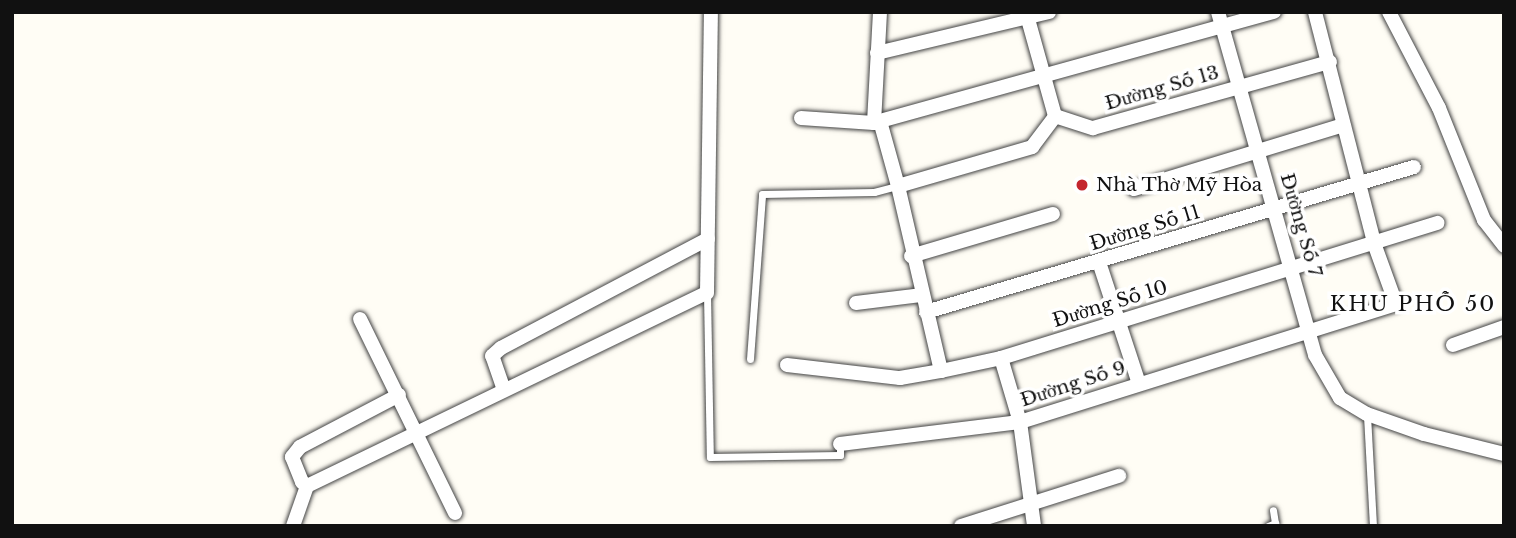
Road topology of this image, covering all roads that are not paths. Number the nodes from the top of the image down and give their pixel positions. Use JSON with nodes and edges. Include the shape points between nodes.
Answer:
{"nodes":[{"id":1,"x":711,"y":12,"type":"edge"},
{"id":2,"x":880,"y":12,"type":"edge"},
{"id":3,"x":1049,"y":12,"type":"edge"},
{"id":4,"x":1218,"y":12,"type":"edge"},
{"id":5,"x":1274,"y":12,"type":"edge"},
{"id":6,"x":1315,"y":12,"type":"edge"},
{"id":7,"x":1389,"y":12,"type":"edge"},
{"id":8,"x":1027,"y":15,"type":"edge"},
{"id":9,"x":1223,"y":27,"type":"junction"},
{"id":10,"x":877,"y":53,"type":"junction"},
{"id":11,"x":1330,"y":62,"type":"junction"},
{"id":12,"x":1044,"y":76,"type":"junction"},
{"id":13,"x":1239,"y":86,"type":"junction"},
{"id":14,"x":1055,"y":116,"type":"junction"},
{"id":15,"x":801,"y":118,"type":"dead end"},
{"id":16,"x":877,"y":122,"type":"junction"},
{"id":17,"x":1343,"y":125,"type":"junction"},
{"id":18,"x":1259,"y":149,"type":"junction"},
{"id":19,"x":1415,"y":167,"type":"dead end"},
{"id":20,"x":1360,"y":184,"type":"junction"},
{"id":21,"x":898,"y":186,"type":"junction"},
{"id":22,"x":1134,"y":189,"type":"dead end"},
{"id":23,"x":1276,"y":208,"type":"junction"},
{"id":24,"x":1053,"y":214,"type":"dead end"},
{"id":25,"x":1438,"y":223,"type":"dead end"},
{"id":26,"x":708,"y":239,"type":"junction"},
{"id":27,"x":1375,"y":246,"type":"junction"},
{"id":28,"x":1504,"y":246,"type":"edge"},
{"id":29,"x":911,"y":256,"type":"junction"},
{"id":30,"x":1099,"y":262,"type":"junction"},
{"id":31,"x":1294,"y":269,"type":"junction"},
{"id":32,"x":707,"y":293,"type":"junction"},
{"id":33,"x":921,"y":295,"type":"junction"},
{"id":34,"x":856,"y":303,"type":"dead end"},
{"id":35,"x":926,"y":312,"type":"junction"},
{"id":36,"x":360,"y":319,"type":"dead end"},
{"id":37,"x":1117,"y":321,"type":"junction"},
{"id":38,"x":1504,"y":327,"type":"edge"},
{"id":39,"x":1312,"y":330,"type":"junction"},
{"id":40,"x":1453,"y":345,"type":"dead end"},
{"id":41,"x":1001,"y":358,"type":"junction"},
{"id":42,"x":750,"y":359,"type":"dead end"},
{"id":43,"x":787,"y":365,"type":"dead end"},
{"id":44,"x":941,"y":371,"type":"junction"},
{"id":45,"x":1139,"y":384,"type":"junction"},
{"id":46,"x":504,"y":390,"type":"junction"},
{"id":47,"x":399,"y":395,"type":"junction"},
{"id":48,"x":1367,"y":414,"type":"junction"},
{"id":49,"x":1020,"y":422,"type":"junction"},
{"id":50,"x":418,"y":434,"type":"junction"},
{"id":51,"x":840,"y":443,"type":"joint"},
{"id":52,"x":1504,"y":454,"type":"edge"},
{"id":53,"x":1119,"y":476,"type":"dead end"},
{"id":54,"x":307,"y":486,"type":"junction"},
{"id":55,"x":1031,"y":504,"type":"junction"},
{"id":56,"x":1273,"y":510,"type":"dead end"},
{"id":57,"x":455,"y":513,"type":"dead end"},
{"id":58,"x":293,"y":526,"type":"edge"},
{"id":59,"x":961,"y":526,"type":"edge"},
{"id":60,"x":1034,"y":526,"type":"edge"},
{"id":61,"x":1268,"y":526,"type":"edge"},
{"id":62,"x":1373,"y":526,"type":"edge"}],
"edges":[{"from":1,"to":26,"type":"street"},
{"from":2,"to":10,"type":"street"},
{"from":3,"to":8,"type":"street"},
{"from":4,"to":9,"type":"street","name":"Đường Số 7"},
{"from":5,"to":9,"type":"street"},
{"from":6,"to":11,"type":"street"},
{"from":7,"to":28,"type":"street","via":[[1438,108],[1484,220]]},
{"from":8,"to":10,"type":"street"},
{"from":8,"to":12,"type":"street"},
{"from":9,"to":12,"type":"street"},
{"from":9,"to":13,"type":"street","name":"Đường Số 7"},
{"from":10,"to":16,"type":"street"},
{"from":11,"to":13,"type":"street","name":"Đường Số 13"},
{"from":11,"to":17,"type":"street"},
{"from":12,"to":14,"type":"street"},
{"from":12,"to":16,"type":"street"},
{"from":13,"to":14,"type":"street","name":"Đường Số 13","via":[[1093,128]]},
{"from":13,"to":18,"type":"street","name":"Đường Số 7"},
{"from":14,"to":21,"type":"street","via":[[1032,147]]},
{"from":15,"to":16,"type":"street"},
{"from":16,"to":21,"type":"street"},
{"from":17,"to":18,"type":"street"},
{"from":17,"to":20,"type":"street"},
{"from":18,"to":22,"type":"street"},
{"from":18,"to":23,"type":"street","name":"Đường Số 7"},
{"from":19,"to":20,"type":"street","name":"Đường Số 11"},
{"from":20,"to":23,"type":"street","name":"Đường Số 11"},
{"from":20,"to":27,"type":"street"},
{"from":21,"to":29,"type":"street"},
{"from":21,"to":42,"type":"lane","via":[[874,192],[762,194]]},
{"from":23,"to":30,"type":"street","name":"Đường Số 11"},
{"from":23,"to":31,"type":"street","name":"Đường Số 7"},
{"from":24,"to":29,"type":"street"},
{"from":25,"to":27,"type":"street","name":"Đường Số 10"},
{"from":26,"to":32,"type":"street"},
{"from":26,"to":46,"type":"street","via":[[501,348],[492,356]]},
{"from":27,"to":31,"type":"street","name":"Đường Số 10"},
{"from":27,"to":39,"type":"street","name":"Đường Số 9","via":[[1396,304]]},
{"from":29,"to":33,"type":"street"},
{"from":30,"to":35,"type":"street","name":"Đường Số 11"},
{"from":30,"to":37,"type":"street"},
{"from":31,"to":37,"type":"street","name":"Đường Số 10"},
{"from":31,"to":39,"type":"street","name":"Đường Số 7"},
{"from":32,"to":46,"type":"street"},
{"from":32,"to":51,"type":"lane","via":[[710,457],[840,455]]},
{"from":33,"to":34,"type":"street"},
{"from":33,"to":35,"type":"street"},
{"from":35,"to":44,"type":"street"},
{"from":36,"to":47,"type":"street"},
{"from":37,"to":41,"type":"street","name":"Đường Số 10"},
{"from":37,"to":45,"type":"street"},
{"from":38,"to":40,"type":"street"},
{"from":39,"to":45,"type":"street","name":"Đường Số 9"},
{"from":39,"to":48,"type":"street","name":"Đường Số 7","via":[[1315,355],[1340,398]]},
{"from":41,"to":44,"type":"street","name":"Đường Số 10"},
{"from":41,"to":49,"type":"street"},
{"from":43,"to":44,"type":"street","name":"Đường Số 10","via":[[900,379]]},
{"from":45,"to":49,"type":"street","name":"Đường Số 9"},
{"from":46,"to":50,"type":"street"},
{"from":47,"to":50,"type":"street"},
{"from":47,"to":54,"type":"street","via":[[300,447],[292,457],[294,472]]},
{"from":48,"to":52,"type":"street","name":"Đường Số 7"},
{"from":48,"to":62,"type":"lane"},
{"from":49,"to":51,"type":"street","name":"Đường Số 9"},
{"from":49,"to":55,"type":"street"},
{"from":50,"to":54,"type":"street"},
{"from":50,"to":57,"type":"street"},
{"from":53,"to":55,"type":"street"},
{"from":54,"to":58,"type":"street"},
{"from":55,"to":59,"type":"street"},
{"from":55,"to":60,"type":"street"},
{"from":56,"to":61,"type":"lane","via":[[1275,523]]}]}
